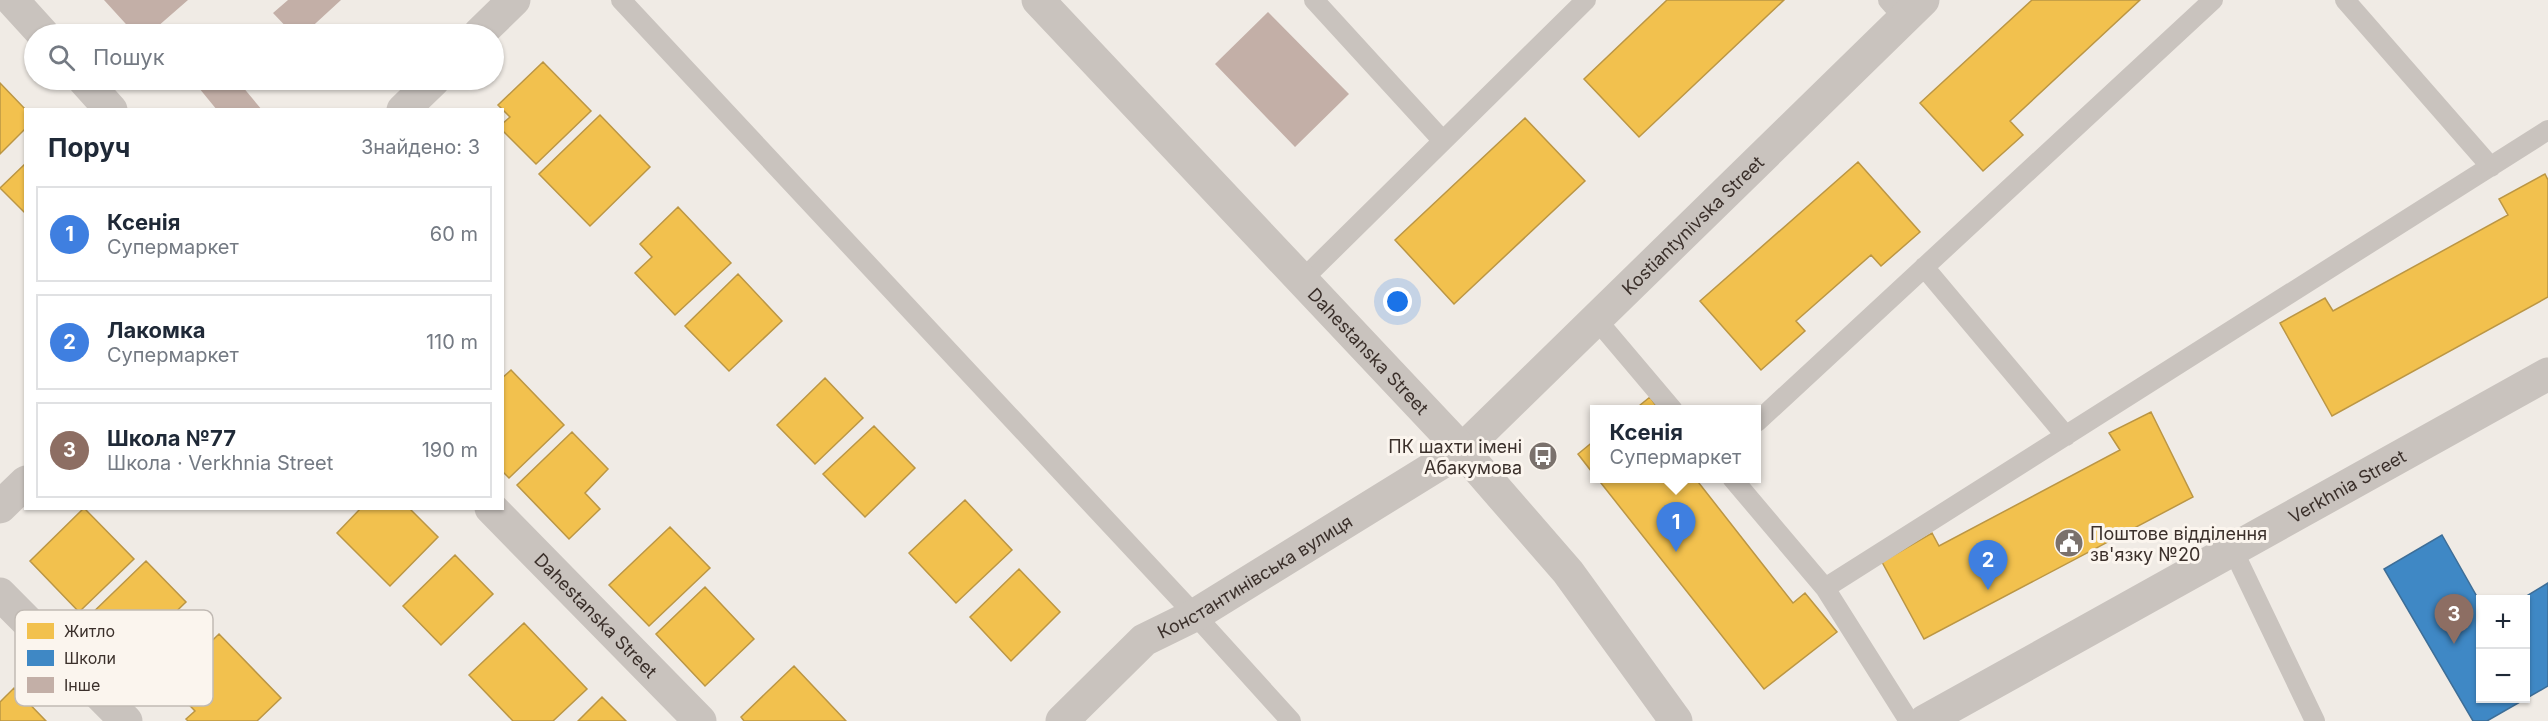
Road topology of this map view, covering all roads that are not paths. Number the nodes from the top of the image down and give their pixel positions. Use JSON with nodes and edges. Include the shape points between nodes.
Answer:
{"nodes":[{"id":1,"x":12,"y":0,"type":"edge"},
{"id":2,"x":514,"y":0,"type":"edge"},
{"id":3,"x":621,"y":0,"type":"edge"},
{"id":4,"x":1038,"y":0,"type":"edge"},
{"id":5,"x":1314,"y":0,"type":"edge"},
{"id":6,"x":1586,"y":0,"type":"edge"},
{"id":7,"x":2213,"y":0,"type":"edge"},
{"id":8,"x":2345,"y":0,"type":"edge"},
{"id":9,"x":1905,"y":6,"type":"edge"},
{"id":10,"x":34,"y":24,"type":"edge"},
{"id":11,"x":489,"y":24,"type":"edge"},
{"id":12,"x":93,"y":90,"type":"edge"},
{"id":13,"x":424,"y":90,"type":"edge"},
{"id":14,"x":109,"y":108,"type":"edge"},
{"id":15,"x":405,"y":108,"type":"edge"},
{"id":16,"x":2546,"y":136,"type":"edge"},
{"id":17,"x":1443,"y":141,"type":"junction"},
{"id":18,"x":2491,"y":167,"type":"junction"},
{"id":19,"x":1924,"y":267,"type":"junction"},
{"id":20,"x":1302,"y":280,"type":"junction"},
{"id":21,"x":1596,"y":319,"type":"junction"},
{"id":22,"x":2548,"y":374,"type":"edge"},
{"id":23,"x":1669,"y":405,"type":"edge"},
{"id":24,"x":1761,"y":418,"type":"edge"},
{"id":25,"x":2066,"y":436,"type":"junction"},
{"id":26,"x":1462,"y":450,"type":"junction"},
{"id":27,"x":1736,"y":483,"type":"edge"},
{"id":28,"x":24,"y":484,"type":"edge"},
{"id":29,"x":0,"y":507,"type":"edge"},
{"id":30,"x":494,"y":510,"type":"edge"},
{"id":31,"x":2233,"y":550,"type":"junction"},
{"id":32,"x":1825,"y":588,"type":"junction"},
{"id":33,"x":0,"y":594,"type":"edge"},
{"id":34,"x":16,"y":610,"type":"edge"},
{"id":35,"x":1196,"y":615,"type":"junction"},
{"id":36,"x":111,"y":706,"type":"edge"},
{"id":37,"x":126,"y":721,"type":"edge"},
{"id":38,"x":700,"y":721,"type":"edge"},
{"id":39,"x":1062,"y":721,"type":"edge"},
{"id":40,"x":1291,"y":721,"type":"edge"},
{"id":41,"x":1676,"y":721,"type":"edge"},
{"id":42,"x":1909,"y":721,"type":"edge"},
{"id":43,"x":1925,"y":721,"type":"edge"},
{"id":44,"x":2315,"y":721,"type":"edge"}],
"edges":[{"from":1,"to":10,"type":"street"},
{"from":2,"to":11,"type":"street"},
{"from":3,"to":35,"type":"lane"},
{"from":4,"to":20,"type":"street","name":"Dahestanska Street"},
{"from":5,"to":17,"type":"lane"},
{"from":6,"to":17,"type":"lane"},
{"from":7,"to":19,"type":"lane"},
{"from":8,"to":18,"type":"lane"},
{"from":9,"to":21,"type":"street","name":"Kostiantynivska Street"},
{"from":12,"to":14,"type":"street"},
{"from":13,"to":15,"type":"street"},
{"from":16,"to":18,"type":"lane"},
{"from":17,"to":20,"type":"lane"},
{"from":18,"to":25,"type":"lane"},
{"from":19,"to":24,"type":"lane"},
{"from":19,"to":25,"type":"lane"},
{"from":20,"to":26,"type":"street","name":"Dahestanska Street"},
{"from":21,"to":23,"type":"lane"},
{"from":21,"to":26,"type":"street","name":"Kostiantynivska Street"},
{"from":22,"to":31,"type":"street","name":"Verkhnia Street"},
{"from":25,"to":32,"type":"lane"},
{"from":26,"to":35,"type":"street","name":"Константинівська вулиця"},
{"from":26,"to":41,"type":"street","name":"Dahestanska Street","via":[[1568,572]]},
{"from":27,"to":32,"type":"lane"},
{"from":28,"to":29,"type":"street"},
{"from":30,"to":38,"type":"street","name":"Dahestanska Street"},
{"from":31,"to":43,"type":"street","name":"Verkhnia Street"},
{"from":31,"to":44,"type":"lane"},
{"from":32,"to":42,"type":"lane"},
{"from":33,"to":34,"type":"street"},
{"from":35,"to":39,"type":"street","name":"Константинівська вулиця","via":[[1144,640]]},
{"from":35,"to":40,"type":"lane"},
{"from":36,"to":37,"type":"street"}]}
